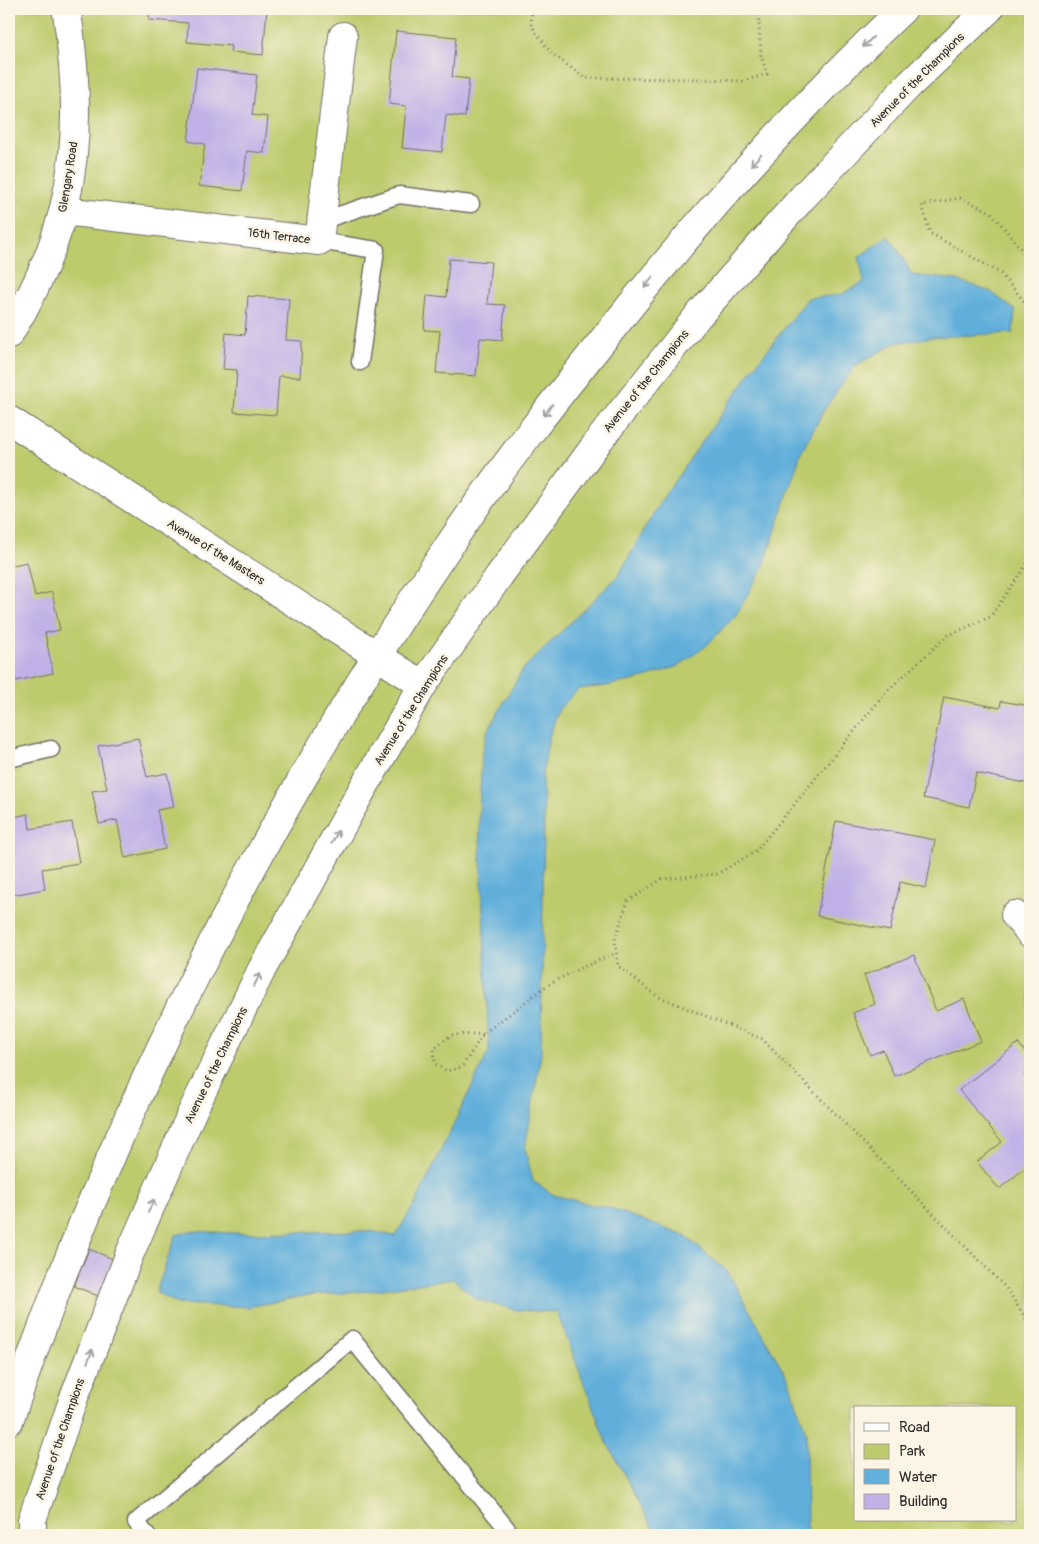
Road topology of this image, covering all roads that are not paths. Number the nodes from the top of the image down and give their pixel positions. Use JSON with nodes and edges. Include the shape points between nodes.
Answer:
{"nodes":[{"id":1,"x":66,"y":9,"type":"edge"},
{"id":2,"x":903,"y":9,"type":"edge"},
{"id":3,"x":989,"y":9,"type":"edge"},
{"id":4,"x":344,"y":36,"type":"dead end"},
{"id":5,"x":471,"y":204,"type":"dead end"},
{"id":6,"x":64,"y":211,"type":"junction"},
{"id":7,"x":320,"y":231,"type":"junction"},
{"id":8,"x":9,"y":334,"type":"edge"},
{"id":9,"x":360,"y":362,"type":"dead end"},
{"id":10,"x":9,"y":420,"type":"edge"},
{"id":11,"x":377,"y":655,"type":"junction"},
{"id":12,"x":423,"y":685,"type":"junction"},
{"id":13,"x":51,"y":749,"type":"dead end"},
{"id":14,"x":9,"y":759,"type":"edge"},
{"id":15,"x":9,"y":1421,"type":"edge"},
{"id":16,"x":32,"y":1535,"type":"edge"},
{"id":17,"x":147,"y":1535,"type":"edge"},
{"id":18,"x":502,"y":1535,"type":"edge"}],
"edges":[{"from":1,"to":6,"type":"street","name":"Glengary Road","via":[[76,106],[75,143]]},
{"from":2,"to":11,"type":"street","one_way":true,"via":[[759,157],[655,274],[557,397],[456,535]]},
{"from":3,"to":12,"type":"street","name":"Avenue of the Champions","via":[[910,84],[802,198],[698,316],[600,438]]},
{"from":4,"to":7,"type":"street","name":"16th Terrace"},
{"from":5,"to":7,"type":"lane","via":[[399,195]]},
{"from":6,"to":7,"type":"street","name":"16th Terrace"},
{"from":6,"to":8,"type":"street","name":"Glengary Road","via":[[39,282]]},
{"from":7,"to":9,"type":"lane","via":[[376,250]]},
{"from":10,"to":11,"type":"street","name":"Avenue of the Masters"},
{"from":11,"to":12,"type":"street","name":"Avenue of the Masters"},
{"from":11,"to":15,"type":"street","via":[[315,755],[219,927],[150,1068],[87,1212]]},
{"from":16,"to":12,"type":"street","name":"Avenue of the Champions","one_way":true,"via":[[32,1520],[73,1400],[130,1253],[193,1110],[262,969]]},
{"from":13,"to":14,"type":"lane"},
{"from":17,"to":18,"type":"lane","via":[[136,1522],[352,1339],[508,1530]]}]}
